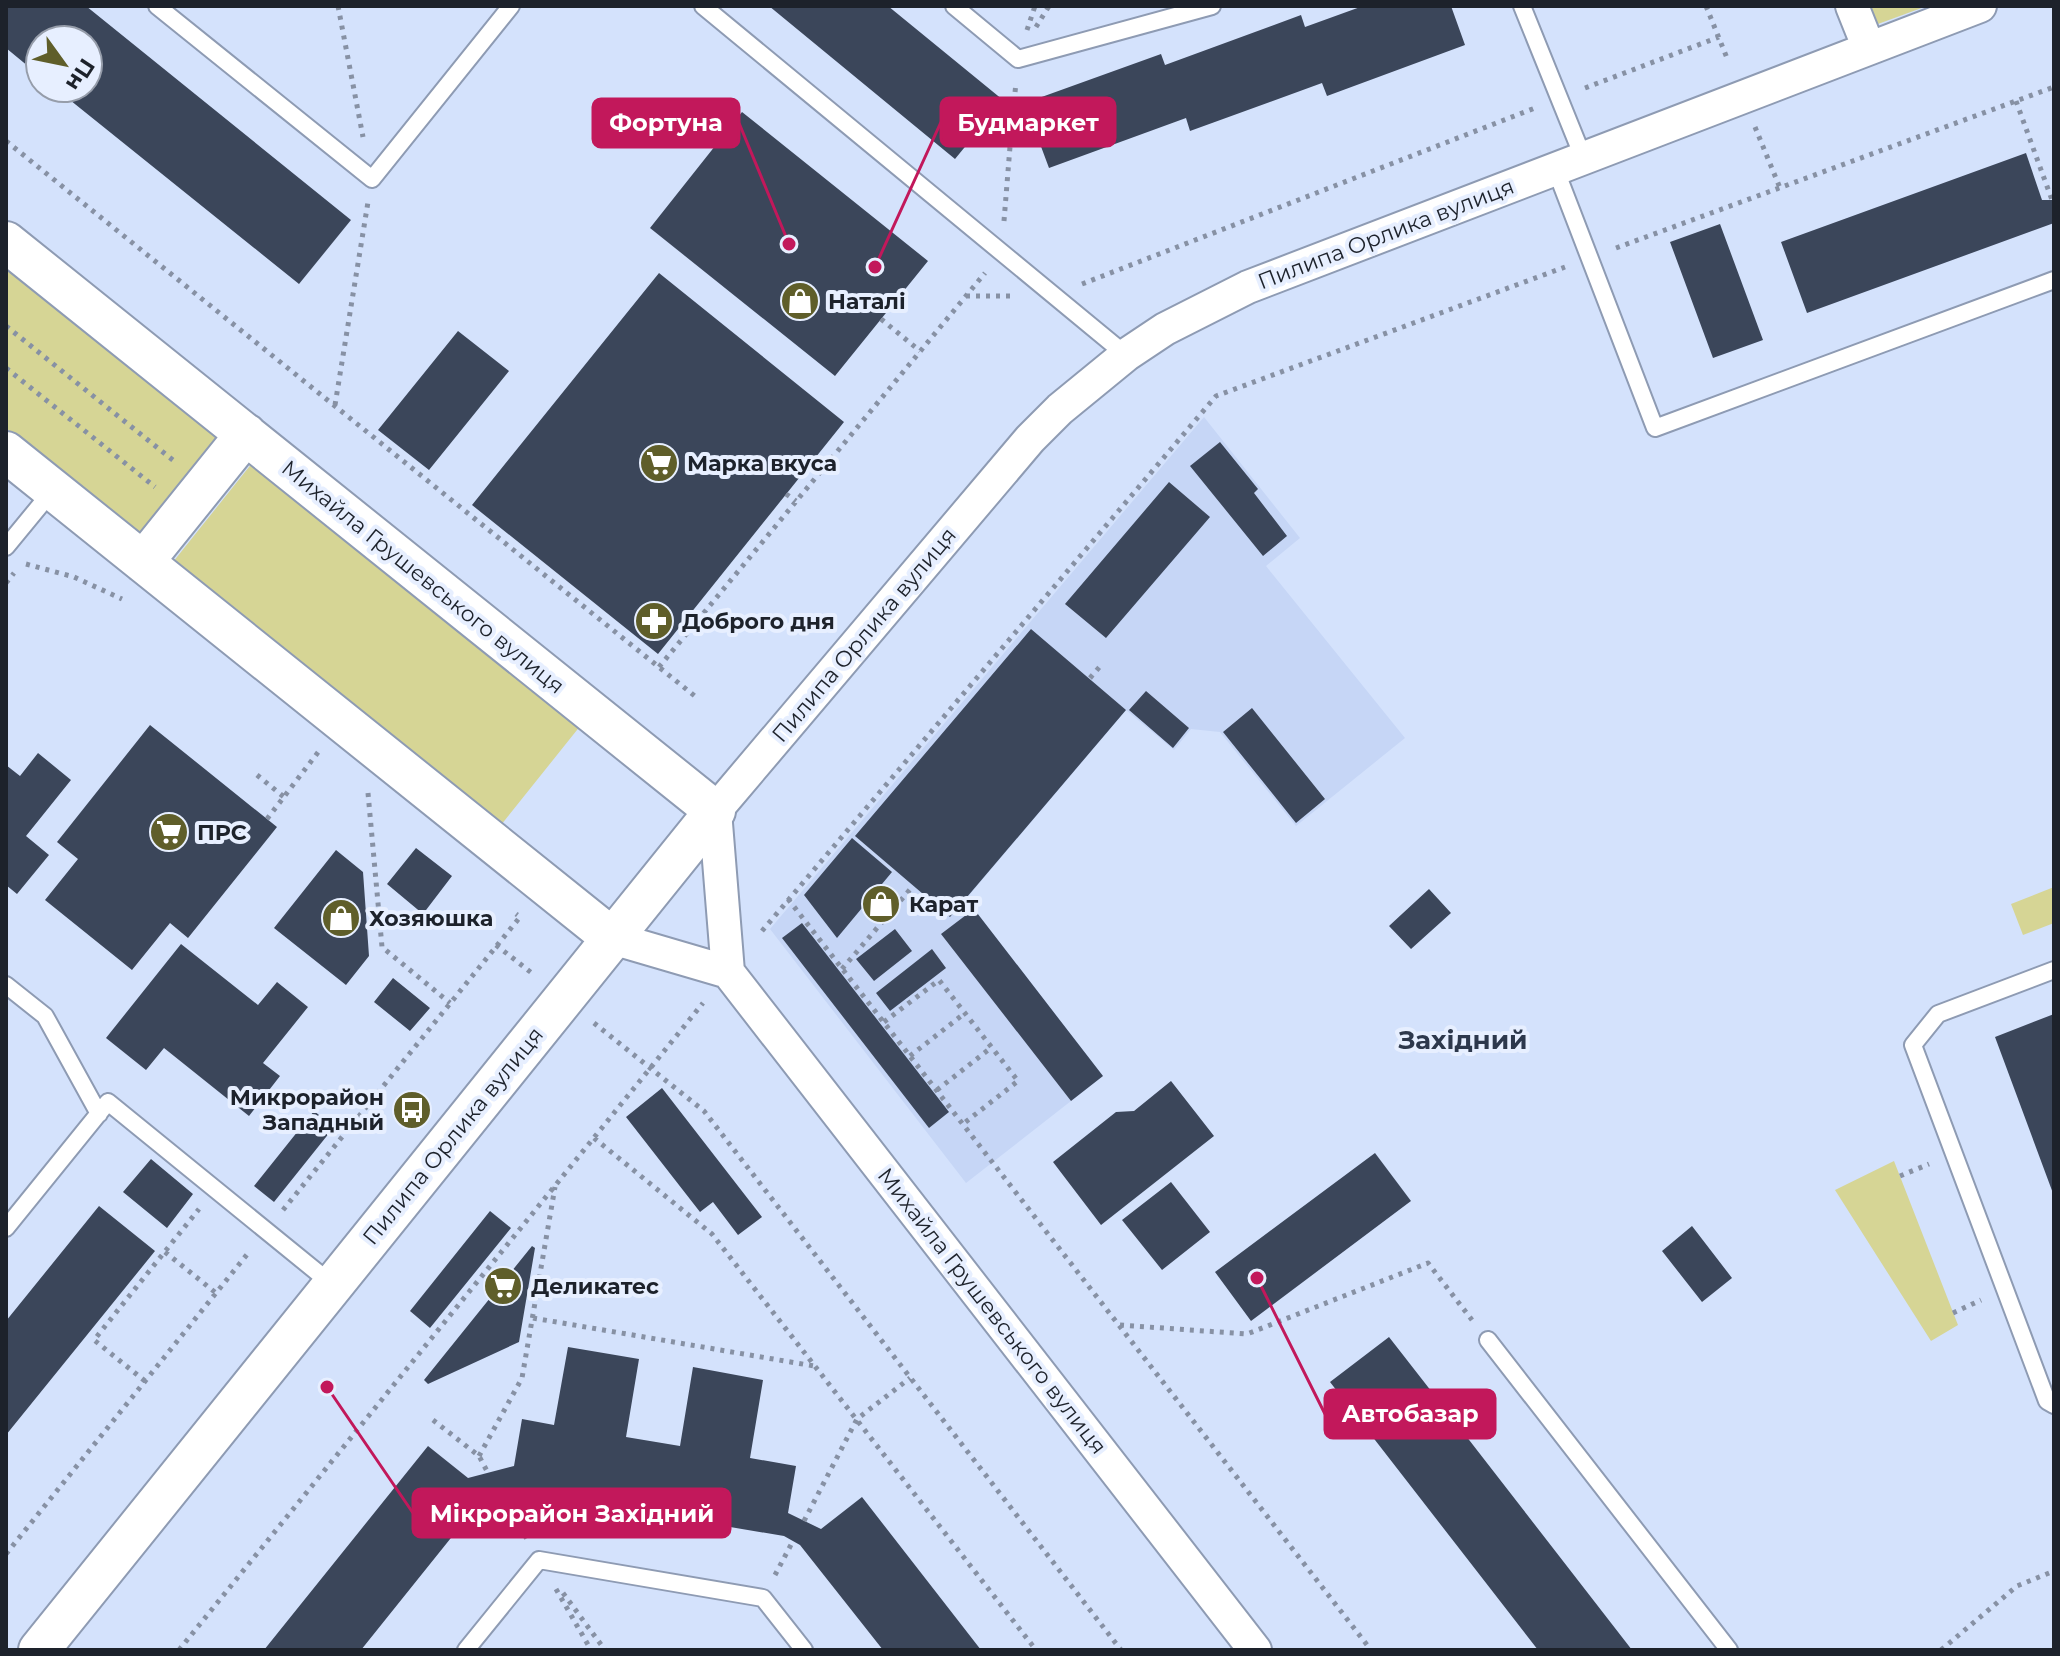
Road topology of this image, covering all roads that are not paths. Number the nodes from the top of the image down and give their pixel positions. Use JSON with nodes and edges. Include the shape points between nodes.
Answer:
{"nodes":[{"id":1,"x":157,"y":6,"type":"edge"},
{"id":2,"x":511,"y":6,"type":"edge"},
{"id":3,"x":703,"y":6,"type":"edge"},
{"id":4,"x":954,"y":6,"type":"edge"},
{"id":5,"x":1212,"y":6,"type":"edge"},
{"id":6,"x":1522,"y":6,"type":"edge"},
{"id":7,"x":1852,"y":6,"type":"edge"},
{"id":8,"x":1980,"y":6,"type":"edge"},
{"id":9,"x":1868,"y":46,"type":"junction"},
{"id":10,"x":1569,"y":162,"type":"junction"},
{"id":11,"x":6,"y":242,"type":"edge"},
{"id":12,"x":2054,"y":280,"type":"edge"},
{"id":13,"x":1126,"y":355,"type":"junction"},
{"id":14,"x":246,"y":434,"type":"junction"},
{"id":15,"x":6,"y":452,"type":"edge"},
{"id":16,"x":53,"y":490,"type":"junction"},
{"id":17,"x":6,"y":547,"type":"edge"},
{"id":18,"x":143,"y":562,"type":"junction"},
{"id":19,"x":715,"y":811,"type":"junction"},
{"id":20,"x":612,"y":938,"type":"junction"},
{"id":21,"x":2054,"y":970,"type":"edge"},
{"id":22,"x":728,"y":972,"type":"junction"},
{"id":23,"x":6,"y":985,"type":"edge"},
{"id":24,"x":99,"y":1114,"type":"junction"},
{"id":25,"x":6,"y":1228,"type":"edge"},
{"id":26,"x":333,"y":1285,"type":"junction"},
{"id":27,"x":1488,"y":1340,"type":"road end"},
{"id":28,"x":2054,"y":1405,"type":"edge"},
{"id":29,"x":39,"y":1650,"type":"edge"},
{"id":30,"x":466,"y":1650,"type":"edge"},
{"id":31,"x":804,"y":1650,"type":"edge"},
{"id":32,"x":1255,"y":1650,"type":"edge"},
{"id":33,"x":1729,"y":1650,"type":"edge"}],
"edges":[{"from":1,"to":2,"type":"lane","via":[[372,179]]},
{"from":3,"to":13,"type":"lane"},
{"from":4,"to":5,"type":"lane","via":[[1018,59]]},
{"from":6,"to":10,"type":"lane","via":[[1560,98]]},
{"from":7,"to":9,"type":"street"},
{"from":8,"to":9,"type":"street","name":"Пилипа Орлика вулиця"},
{"from":9,"to":10,"type":"street","name":"Пилипа Орлика вулиця"},
{"from":10,"to":12,"type":"lane","via":[[1589,258],[1655,428]]},
{"from":10,"to":13,"type":"street","name":"Пилипа Орлика вулиця","via":[[1248,287]]},
{"from":11,"to":14,"type":"street","name":"Михайла Грушевського вулиця"},
{"from":13,"to":19,"type":"street","name":"Пилипа Орлика вулиця","via":[[1030,439]]},
{"from":14,"to":18,"type":"street"},
{"from":14,"to":19,"type":"street","name":"Михайла Грушевського вулиця"},
{"from":15,"to":16,"type":"street"},
{"from":16,"to":17,"type":"lane"},
{"from":16,"to":18,"type":"street"},
{"from":18,"to":20,"type":"street"},
{"from":19,"to":20,"type":"street","name":"Пилипа Орлика вулиця"},
{"from":19,"to":22,"type":"street"},
{"from":20,"to":22,"type":"street"},
{"from":20,"to":26,"type":"street","name":"Пилипа Орлика вулиця"},
{"from":21,"to":28,"type":"lane","via":[[1938,1014],[1913,1045],[2047,1401]]},
{"from":22,"to":32,"type":"street","name":"Михайла Грушевського вулиця"},
{"from":23,"to":24,"type":"lane","via":[[45,1016]]},
{"from":24,"to":25,"type":"lane"},
{"from":24,"to":26,"type":"lane","via":[[108,1102]]},
{"from":26,"to":29,"type":"street","name":"Пилипа Орлика вулиця"},
{"from":27,"to":33,"type":"lane"},
{"from":30,"to":31,"type":"lane","via":[[539,1560],[763,1598]]}]}
